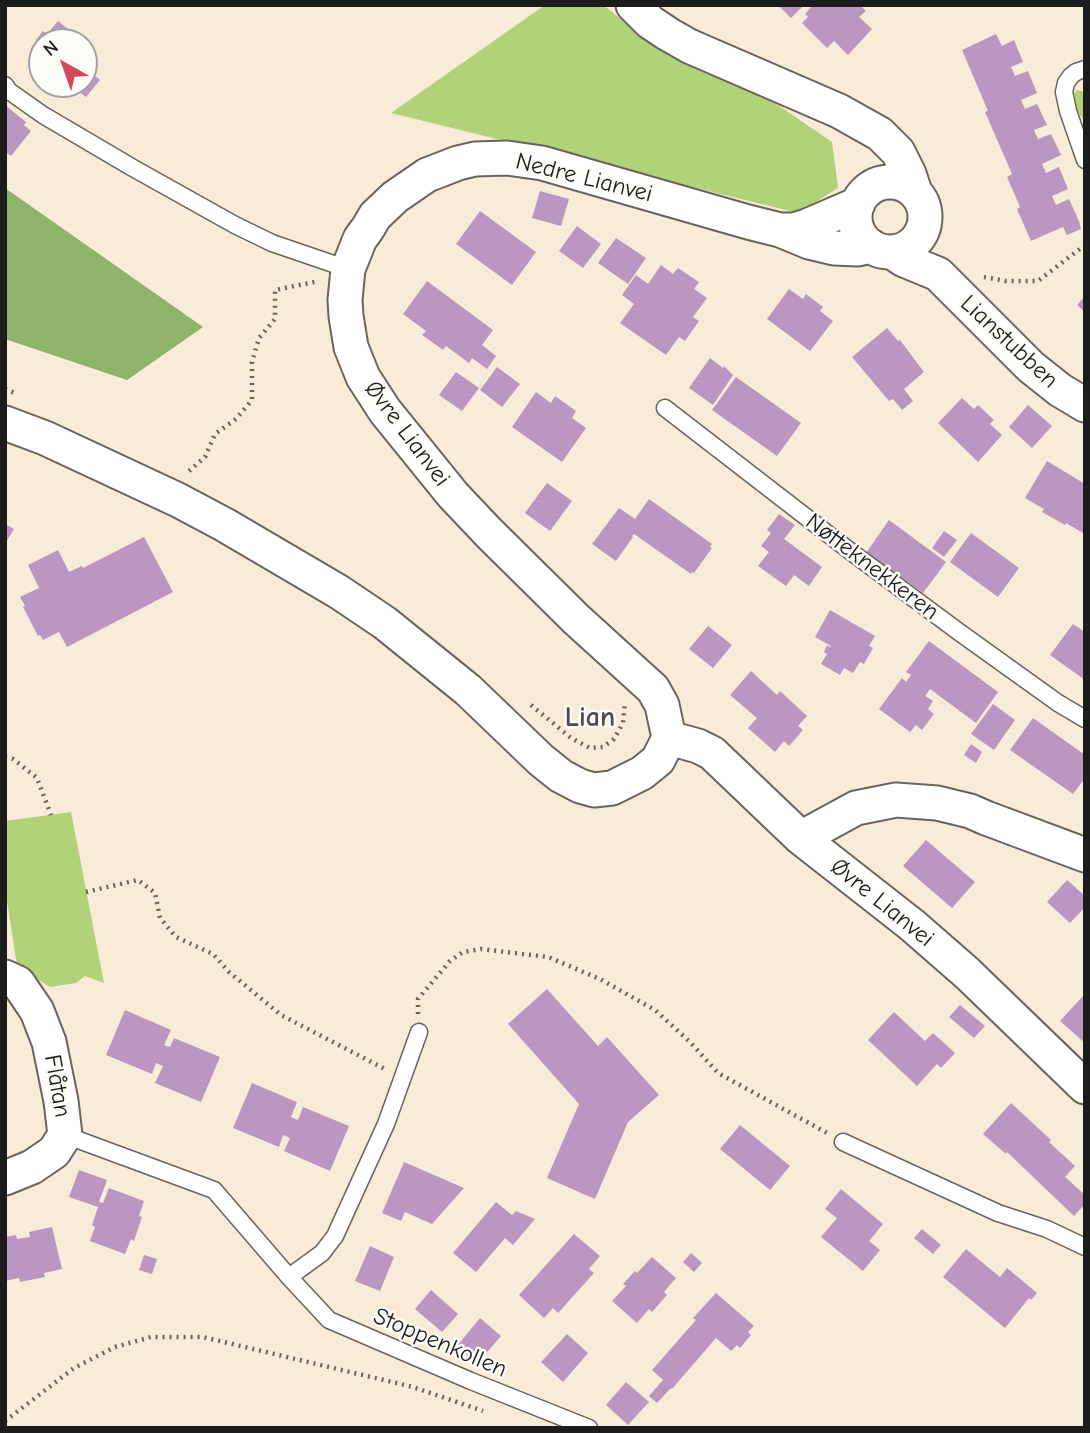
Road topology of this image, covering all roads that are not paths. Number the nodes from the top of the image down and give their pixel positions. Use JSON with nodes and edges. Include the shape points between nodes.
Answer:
{"nodes":[{"id":1,"x":633,"y":5,"type":"edge"},
{"id":2,"x":1085,"y":69,"type":"edge"},
{"id":3,"x":5,"y":85,"type":"edge"},
{"id":4,"x":857,"y":122,"type":"junction"},
{"id":5,"x":1085,"y":160,"type":"edge"},
{"id":6,"x":864,"y":196,"type":"junction"},
{"id":7,"x":920,"y":208,"type":"junction"},
{"id":8,"x":780,"y":230,"type":"junction"},
{"id":9,"x":881,"y":249,"type":"junction"},
{"id":10,"x":342,"y":267,"type":"junction"},
{"id":11,"x":938,"y":274,"type":"junction"},
{"id":12,"x":1085,"y":405,"type":"edge"},
{"id":13,"x":665,"y":408,"type":"dead end"},
{"id":14,"x":5,"y":422,"type":"edge"},
{"id":15,"x":1085,"y":719,"type":"edge"},
{"id":16,"x":668,"y":738,"type":"junction"},
{"id":17,"x":801,"y":838,"type":"junction"},
{"id":18,"x":1085,"y":855,"type":"edge"},
{"id":19,"x":5,"y":977,"type":"edge"},
{"id":20,"x":419,"y":1032,"type":"road end"},
{"id":21,"x":1085,"y":1087,"type":"edge"},
{"id":22,"x":65,"y":1135,"type":"junction"},
{"id":23,"x":843,"y":1142,"type":"road end"},
{"id":24,"x":5,"y":1178,"type":"edge"},
{"id":25,"x":1085,"y":1247,"type":"edge"},
{"id":26,"x":289,"y":1277,"type":"junction"},
{"id":27,"x":589,"y":1428,"type":"edge"}],
"edges":[{"from":1,"to":4,"type":"street","via":[[650,22],[689,46]]},
{"from":2,"to":5,"type":"lane","via":[[1071,76],[1064,93]]},
{"from":3,"to":10,"type":"lane","via":[[43,115],[235,225]]},
{"from":4,"to":6,"type":"street","via":[[871,166]]},
{"from":4,"to":7,"type":"street","via":[[880,134],[898,152]]},
{"from":6,"to":7,"type":"street","via":[[882,183],[894,182],[906,186]]},
{"from":6,"to":8,"type":"street","name":"Nedre Lianvei","via":[[807,226]]},
{"from":6,"to":9,"type":"street","via":[[855,215],[857,229],[862,238]]},
{"from":7,"to":9,"type":"street","via":[[920,234],[912,244],[902,250]]},
{"from":7,"to":11,"type":"street","name":"Lianstubben"},
{"from":8,"to":9,"type":"street","name":"Nedre Lianvei","via":[[834,248]]},
{"from":8,"to":10,"type":"street","name":"Nedre Lianvei","via":[[542,163],[475,159],[427,175],[395,197],[375,216]]},
{"from":9,"to":11,"type":"street","name":"Lianstubben"},
{"from":10,"to":16,"type":"street","name":"Øvre Lianvei","via":[[351,347],[385,411],[489,533],[653,689],[662,705]]},
{"from":11,"to":12,"type":"street","name":"Lianstubben","via":[[1031,367]]},
{"from":13,"to":15,"type":"lane","name":"Nøtteknekkeren","via":[[959,632]]},
{"from":14,"to":16,"type":"street","via":[[178,500],[339,592],[425,654],[541,760],[580,786],[602,790],[632,779],[658,760]]},
{"from":16,"to":17,"type":"street","name":"Øvre Lianvei","via":[[712,753]]},
{"from":17,"to":18,"type":"street","via":[[856,808],[896,800],[970,811]]},
{"from":17,"to":21,"type":"street","name":"Øvre Lianvei","via":[[967,973]]},
{"from":19,"to":22,"type":"street","name":"Flåtan","via":[[18,983],[37,1011],[49,1042]]},
{"from":20,"to":26,"type":"lane","via":[[386,1124],[335,1236],[322,1253]]},
{"from":22,"to":24,"type":"street","name":"Flåtan","via":[[54,1152]]},
{"from":22,"to":26,"type":"lane","name":"Stoppenkollen","via":[[214,1190]]},
{"from":23,"to":25,"type":"lane"},
{"from":26,"to":27,"type":"lane","name":"Stoppenkollen","via":[[329,1320]]}]}
